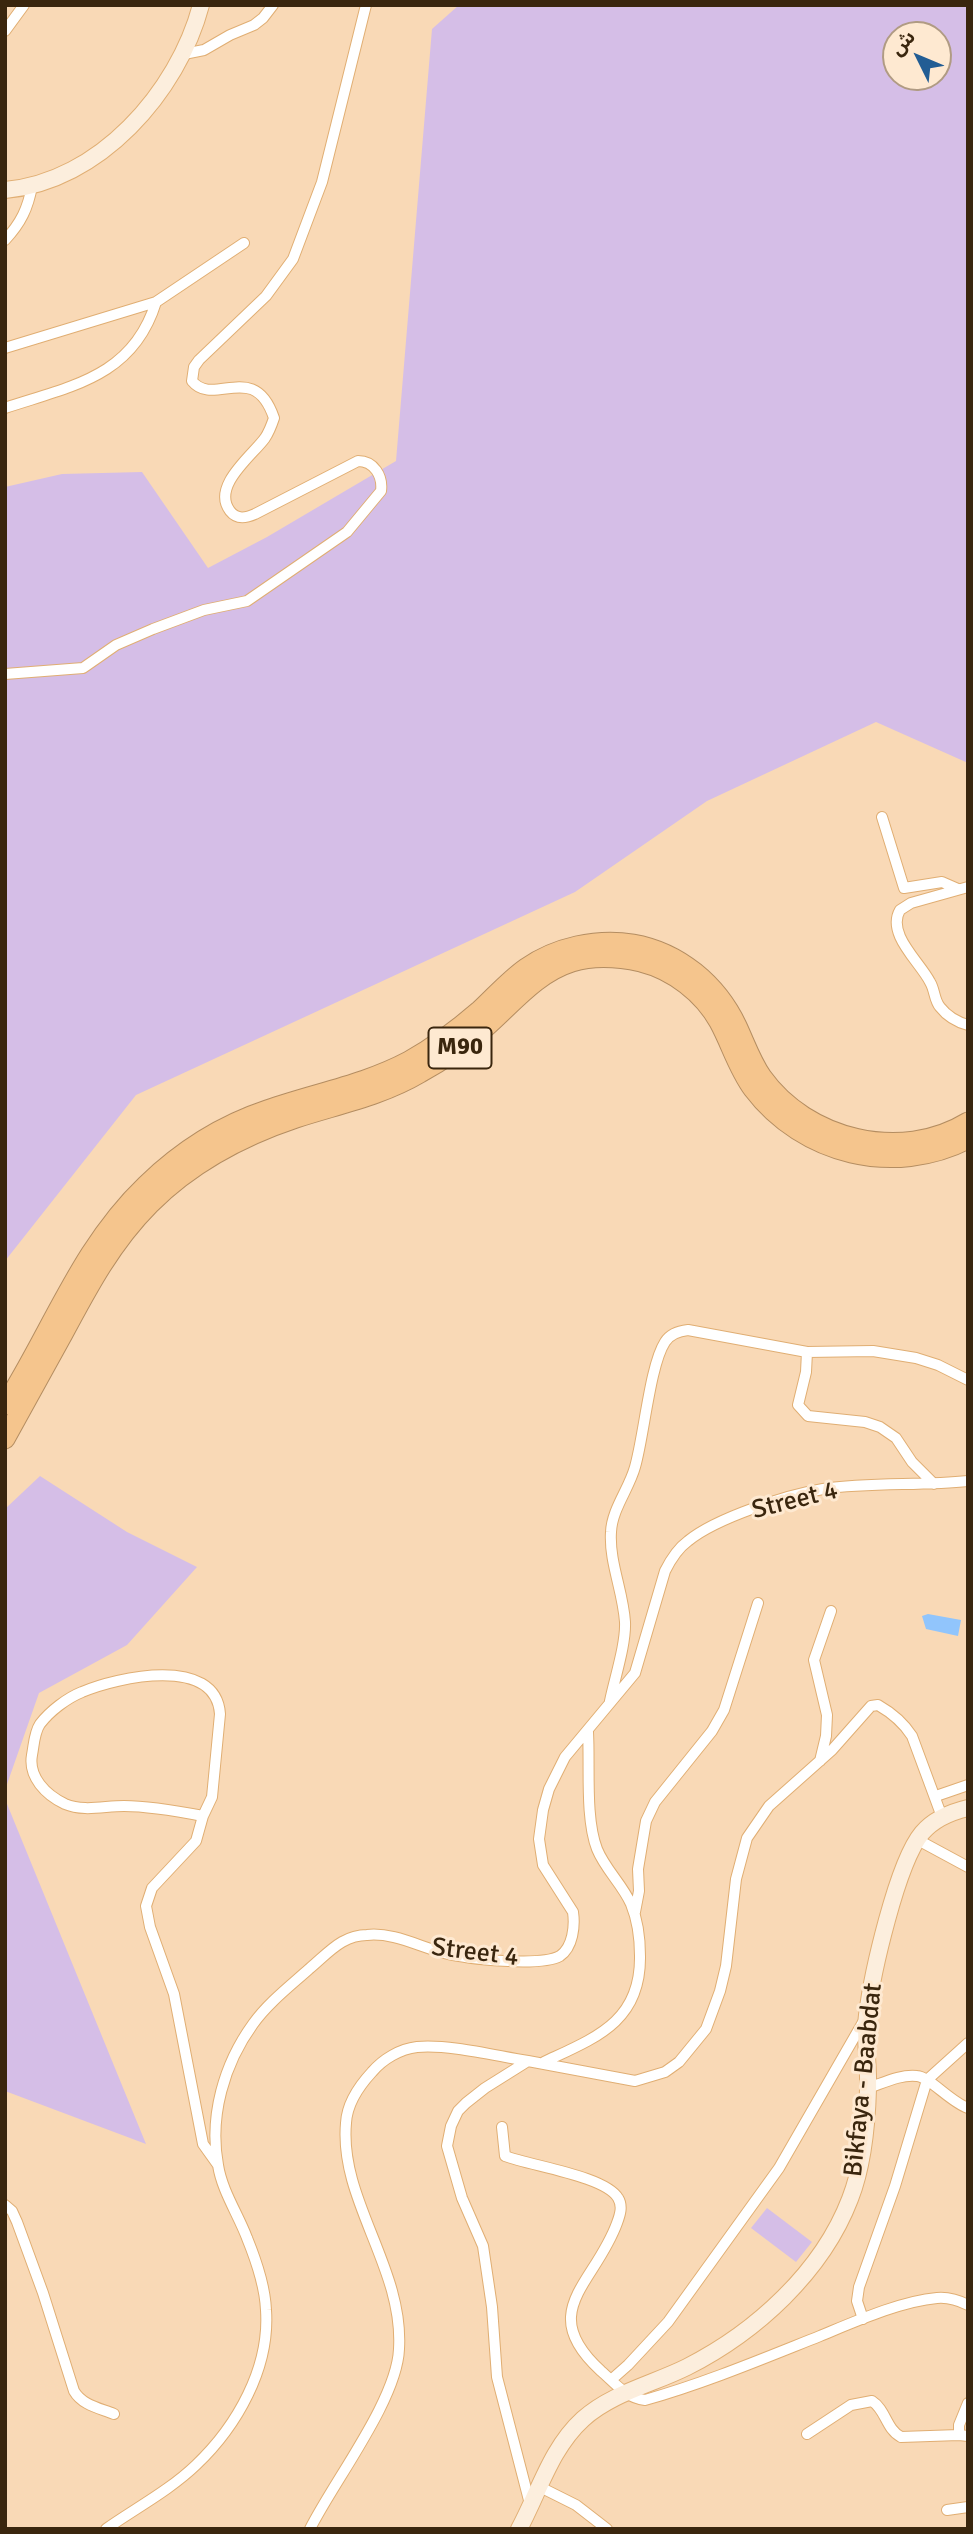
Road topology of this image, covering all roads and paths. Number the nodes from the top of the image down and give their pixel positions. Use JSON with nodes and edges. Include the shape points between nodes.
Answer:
{"nodes":[{"id":1,"x":24,"y":5,"type":"edge"},
{"id":2,"x":201,"y":5,"type":"edge"},
{"id":3,"x":273,"y":5,"type":"edge"},
{"id":4,"x":366,"y":5,"type":"edge"},
{"id":5,"x":5,"y":31,"type":"edge"},
{"id":6,"x":184,"y":54,"type":"junction"},
{"id":7,"x":32,"y":186,"type":"junction"},
{"id":8,"x":5,"y":190,"type":"edge"},
{"id":9,"x":5,"y":240,"type":"edge"},
{"id":10,"x":244,"y":243,"type":"dead end"},
{"id":11,"x":156,"y":302,"type":"junction"},
{"id":12,"x":5,"y":348,"type":"edge"},
{"id":13,"x":5,"y":408,"type":"edge"},
{"id":14,"x":5,"y":674,"type":"edge"},
{"id":15,"x":882,"y":817,"type":"dead end"},
{"id":16,"x":963,"y":888,"type":"edge"},
{"id":17,"x":968,"y":1025,"type":"edge"},
{"id":18,"x":968,"y":1122,"type":"edge"},
{"id":19,"x":968,"y":1139,"type":"edge"},
{"id":20,"x":807,"y":1352,"type":"junction"},
{"id":21,"x":968,"y":1380,"type":"edge"},
{"id":22,"x":5,"y":1405,"type":"edge"},
{"id":23,"x":5,"y":1439,"type":"edge"},
{"id":24,"x":968,"y":1481,"type":"edge"},
{"id":25,"x":934,"y":1484,"type":"junction"},
{"id":26,"x":758,"y":1603,"type":"dead end"},
{"id":27,"x":831,"y":1611,"type":"dead end"},
{"id":28,"x":610,"y":1703,"type":"junction"},
{"id":29,"x":588,"y":1732,"type":"junction"},
{"id":30,"x":820,"y":1761,"type":"junction"},
{"id":31,"x":968,"y":1785,"type":"edge"},
{"id":32,"x":936,"y":1796,"type":"junction"},
{"id":33,"x":968,"y":1808,"type":"edge"},
{"id":34,"x":203,"y":1816,"type":"junction"},
{"id":35,"x":942,"y":1817,"type":"junction"},
{"id":36,"x":918,"y":1840,"type":"junction"},
{"id":37,"x":968,"y":1867,"type":"edge"},
{"id":38,"x":635,"y":1915,"type":"junction"},
{"id":39,"x":867,"y":2016,"type":"junction"},
{"id":40,"x":968,"y":2043,"type":"edge"},
{"id":41,"x":528,"y":2061,"type":"junction"},
{"id":42,"x":544,"y":2062,"type":"junction"},
{"id":43,"x":927,"y":2080,"type":"junction"},
{"id":44,"x":868,"y":2088,"type":"junction"},
{"id":45,"x":968,"y":2108,"type":"edge"},
{"id":46,"x":502,"y":2127,"type":"dead end"},
{"id":47,"x":218,"y":2165,"type":"junction"},
{"id":48,"x":5,"y":2205,"type":"edge"},
{"id":49,"x":968,"y":2305,"type":"edge"},
{"id":50,"x":863,"y":2319,"type":"junction"},
{"id":51,"x":611,"y":2380,"type":"junction"},
{"id":52,"x":626,"y":2394,"type":"junction"},
{"id":53,"x":968,"y":2403,"type":"edge"},
{"id":54,"x":114,"y":2414,"type":"dead end"},
{"id":55,"x":807,"y":2434,"type":"dead end"},
{"id":56,"x":963,"y":2436,"type":"edge"},
{"id":57,"x":540,"y":2487,"type":"junction"},
{"id":58,"x":968,"y":2507,"type":"edge"},
{"id":59,"x":531,"y":2508,"type":"junction"},
{"id":60,"x":947,"y":2510,"type":"dead end"},
{"id":61,"x":106,"y":2529,"type":"edge"},
{"id":62,"x":310,"y":2529,"type":"edge"},
{"id":63,"x":519,"y":2529,"type":"edge"},
{"id":64,"x":607,"y":2529,"type":"edge"}],
"edges":[{"from":1,"to":5,"type":"street"},
{"from":2,"to":6,"type":"main road"},
{"from":3,"to":6,"type":"street","via":[[254,25],[204,50]]},
{"from":4,"to":14,"type":"street","via":[[329,158],[296,253],[266,296],[199,360],[192,380],[201,388],[255,389],[268,400],[274,418],[266,437],[229,484],[228,508],[236,516],[255,514],[358,461],[376,469],[381,491],[347,532],[247,601],[204,610],[153,629],[116,645],[83,668]]},
{"from":6,"to":7,"type":"main road","via":[[150,105],[118,139],[88,160]]},
{"from":7,"to":8,"type":"main road"},
{"from":7,"to":9,"type":"street","via":[[28,208]]},
{"from":10,"to":11,"type":"street"},
{"from":11,"to":12,"type":"street"},
{"from":11,"to":13,"type":"street","via":[[150,322],[110,368],[85,382]]},
{"from":15,"to":16,"type":"street","via":[[905,889],[942,882]]},
{"from":16,"to":17,"type":"street","via":[[902,907],[896,922],[941,1009]]},
{"from":18,"to":22,"type":"highway","number":"M90","via":[[941,1135],[902,1142],[874,1142],[834,1133],[800,1113],[762,1078],[719,995],[691,969],[663,953],[633,944],[570,947],[524,969],[465,1023],[410,1060],[353,1084],[249,1117],[164,1168],[95,1244]]},
{"from":19,"to":23,"type":"highway","number":"M90","via":[[951,1148],[904,1159],[864,1156],[805,1136],[760,1098],[710,1007],[677,978],[630,960],[572,962],[535,982],[455,1052],[420,1073],[366,1098],[262,1130],[215,1153],[179,1178],[112,1248]]},
{"from":20,"to":21,"type":"street","via":[[873,1351],[916,1358]]},
{"from":20,"to":25,"type":"street","via":[[806,1378],[798,1402],[802,1411],[808,1416],[880,1427],[897,1438]]},
{"from":20,"to":28,"type":"street","via":[[688,1330],[678,1331],[665,1342],[634,1470],[611,1529],[625,1626]]},
{"from":24,"to":25,"type":"street","name":"Street 4"},
{"from":25,"to":28,"type":"street","name":"Street 4","via":[[822,1489],[719,1522],[695,1536],[672,1557],[635,1673]]},
{"from":26,"to":38,"type":"street","via":[[724,1710],[655,1802],[646,1821]]},
{"from":27,"to":30,"type":"street","via":[[814,1660],[827,1715]]},
{"from":28,"to":29,"type":"street","name":"Street 4"},
{"from":29,"to":38,"type":"street","via":[[592,1831],[597,1850]]},
{"from":29,"to":47,"type":"street","name":"Street 4","via":[[556,1773],[541,1825],[543,1865],[573,1912],[573,1935],[565,1951],[552,1959],[522,1961],[446,1954],[369,1934],[342,1942],[262,2012],[241,2041],[218,2107]]},
{"from":30,"to":32,"type":"street","via":[[868,1709],[878,1705],[912,1735]]},
{"from":30,"to":42,"type":"street","via":[[769,1806],[747,1838],[736,1879],[720,1991],[694,2047],[665,2072],[635,2081]]},
{"from":31,"to":32,"type":"street"},
{"from":32,"to":35,"type":"street"},
{"from":33,"to":35,"type":"main road","name":"Bikfaya - Baabdat"},
{"from":34,"to":34,"type":"street","via":[[153,1808],[65,1804],[41,1786],[32,1770],[39,1726],[65,1701],[116,1680],[169,1676],[199,1681],[217,1701],[220,1714],[212,1797]]},
{"from":34,"to":47,"type":"street","via":[[196,1841],[152,1888],[146,1906],[174,1994],[203,2144]]},
{"from":35,"to":36,"type":"main road","name":"Bikfaya - Baabdat"},
{"from":36,"to":37,"type":"street"},
{"from":36,"to":39,"type":"main road","name":"Bikfaya - Baabdat","via":[[894,1894]]},
{"from":38,"to":42,"type":"street","via":[[640,1967],[633,2001],[591,2040]]},
{"from":39,"to":44,"type":"main road","name":"Bikfaya - Baabdat"},
{"from":39,"to":51,"type":"street","via":[[779,2168],[668,2322]]},
{"from":40,"to":43,"type":"street"},
{"from":41,"to":42,"type":"street"},
{"from":41,"to":59,"type":"street","via":[[458,2111],[447,2146],[461,2198],[483,2246],[497,2377]]},
{"from":41,"to":62,"type":"street","via":[[416,2047],[376,2067],[351,2105],[346,2122],[349,2167],[394,2294],[399,2352],[380,2404]]},
{"from":43,"to":44,"type":"street","via":[[907,2076]]},
{"from":43,"to":45,"type":"street"},
{"from":43,"to":50,"type":"street","via":[[859,2287],[857,2301]]},
{"from":44,"to":52,"type":"main road","name":"Bikfaya - Baabdat","via":[[860,2166],[850,2199],[806,2270],[771,2309],[737,2337],[686,2368]]},
{"from":46,"to":51,"type":"street","via":[[505,2156],[601,2183],[620,2200],[615,2228],[574,2300],[569,2325],[582,2350]]},
{"from":47,"to":61,"type":"street","name":"Street 4","via":[[263,2287],[266,2333],[258,2369],[236,2415],[198,2463]]},
{"from":48,"to":54,"type":"street","via":[[26,2246],[74,2391],[87,2404]]},
{"from":49,"to":50,"type":"street","via":[[938,2298]]},
{"from":50,"to":52,"type":"street","via":[[697,2385],[645,2400]]},
{"from":51,"to":52,"type":"street"},
{"from":52,"to":57,"type":"main road","name":"Bikfaya - Baabdat","via":[[575,2428]]},
{"from":53,"to":56,"type":"street","via":[[959,2425]]},
{"from":55,"to":56,"type":"street","via":[[851,2405],[872,2401],[901,2437]]},
{"from":57,"to":59,"type":"main road","name":"Bikfaya - Baabdat"},
{"from":57,"to":64,"type":"street","via":[[576,2505]]},
{"from":58,"to":60,"type":"street"},
{"from":59,"to":63,"type":"main road","name":"Bikfaya - Baabdat"}]}
